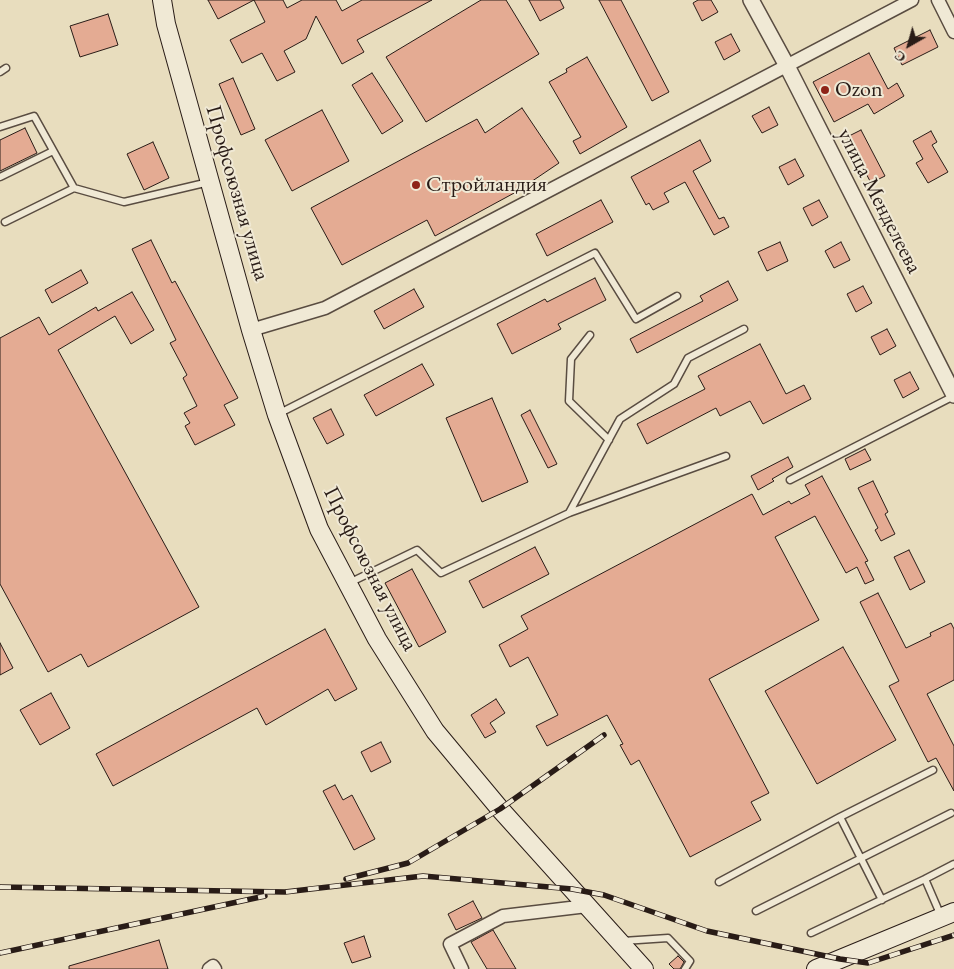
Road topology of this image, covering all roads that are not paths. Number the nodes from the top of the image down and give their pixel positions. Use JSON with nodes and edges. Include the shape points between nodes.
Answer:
{"nodes":[{"id":1,"x":162,"y":0,"type":"edge"},
{"id":2,"x":751,"y":0,"type":"edge"},
{"id":3,"x":912,"y":0,"type":"edge"},
{"id":4,"x":938,"y":0,"type":"edge"},
{"id":5,"x":954,"y":32,"type":"edge"},
{"id":6,"x":787,"y":66,"type":"junction"},
{"id":7,"x":0,"y":127,"type":"edge"},
{"id":8,"x":53,"y":151,"type":"junction"},
{"id":9,"x":0,"y":177,"type":"edge"},
{"id":10,"x":211,"y":181,"type":"junction"},
{"id":11,"x":74,"y":188,"type":"junction"},
{"id":12,"x":4,"y":222,"type":"dead end"},
{"id":13,"x":677,"y":296,"type":"dead end"},
{"id":14,"x":744,"y":329,"type":"dead end"},
{"id":15,"x":251,"y":330,"type":"junction"},
{"id":16,"x":590,"y":335,"type":"dead end"},
{"id":17,"x":954,"y":395,"type":"edge"},
{"id":18,"x":277,"y":415,"type":"junction"},
{"id":19,"x":609,"y":440,"type":"junction"},
{"id":20,"x":726,"y":456,"type":"dead end"},
{"id":21,"x":790,"y":480,"type":"dead end"},
{"id":22,"x":569,"y":513,"type":"junction"},
{"id":23,"x":348,"y":584,"type":"junction"},
{"id":24,"x":933,"y":770,"type":"dead end"},
{"id":25,"x":951,"y":813,"type":"dead end"},
{"id":26,"x":840,"y":817,"type":"junction"},
{"id":27,"x":861,"y":858,"type":"junction"},
{"id":28,"x":954,"y":864,"type":"edge"},
{"id":29,"x":925,"y":879,"type":"junction"},
{"id":30,"x":719,"y":882,"type":"dead end"},
{"id":31,"x":882,"y":900,"type":"junction"},
{"id":32,"x":587,"y":906,"type":"junction"},
{"id":33,"x":756,"y":911,"type":"dead end"},
{"id":34,"x":948,"y":915,"type":"edge"},
{"id":35,"x":811,"y":932,"type":"dead end"},
{"id":36,"x":619,"y":941,"type":"junction"},
{"id":37,"x":209,"y":969,"type":"edge"},
{"id":38,"x":215,"y":969,"type":"edge"},
{"id":39,"x":462,"y":969,"type":"edge"},
{"id":40,"x":644,"y":969,"type":"edge"},
{"id":41,"x":684,"y":969,"type":"edge"},
{"id":42,"x":816,"y":969,"type":"edge"}],
"edges":[{"from":1,"to":10,"type":"main road","name":"Профсоюзная улица"},
{"from":2,"to":6,"type":"street","name":"улица Менделеева"},
{"from":3,"to":6,"type":"street"},
{"from":4,"to":5,"type":"street"},
{"from":6,"to":15,"type":"street","via":[[325,308]]},
{"from":6,"to":17,"type":"street","name":"улица Менделеева"},
{"from":7,"to":8,"type":"lane","via":[[34,116]]},
{"from":8,"to":9,"type":"lane"},
{"from":8,"to":11,"type":"lane"},
{"from":10,"to":11,"type":"lane","via":[[124,202]]},
{"from":10,"to":15,"type":"main road","name":"Профсоюзная улица"},
{"from":11,"to":12,"type":"lane"},
{"from":13,"to":18,"type":"lane","via":[[636,319],[595,253]]},
{"from":14,"to":19,"type":"lane","via":[[688,358],[674,384],[620,419]]},
{"from":15,"to":18,"type":"main road","name":"Профсоюзная улица"},
{"from":16,"to":19,"type":"lane","via":[[571,358],[569,401]]},
{"from":17,"to":21,"type":"lane"},
{"from":18,"to":23,"type":"main road","name":"Профсоюзная улица","via":[[319,528]]},
{"from":19,"to":22,"type":"lane"},
{"from":20,"to":22,"type":"lane"},
{"from":22,"to":23,"type":"lane","via":[[441,572],[417,550]]},
{"from":23,"to":32,"type":"main road","name":"Профсоюзная улица","via":[[377,639],[435,731]]},
{"from":24,"to":26,"type":"lane"},
{"from":25,"to":27,"type":"lane"},
{"from":26,"to":27,"type":"lane"},
{"from":26,"to":30,"type":"lane"},
{"from":27,"to":31,"type":"lane"},
{"from":27,"to":33,"type":"lane"},
{"from":28,"to":29,"type":"lane"},
{"from":29,"to":31,"type":"lane"},
{"from":29,"to":34,"type":"lane"},
{"from":31,"to":35,"type":"lane"},
{"from":32,"to":36,"type":"main road","name":"Профсоюзная улица"},
{"from":32,"to":39,"type":"street","via":[[503,916],[450,944]]},
{"from":34,"to":42,"type":"main road"},
{"from":36,"to":40,"type":"main road","name":"Профсоюзная улица"},
{"from":36,"to":41,"type":"lane","via":[[668,938],[690,961]]},
{"from":37,"to":38,"type":"street","via":[[213,966]]}]}
